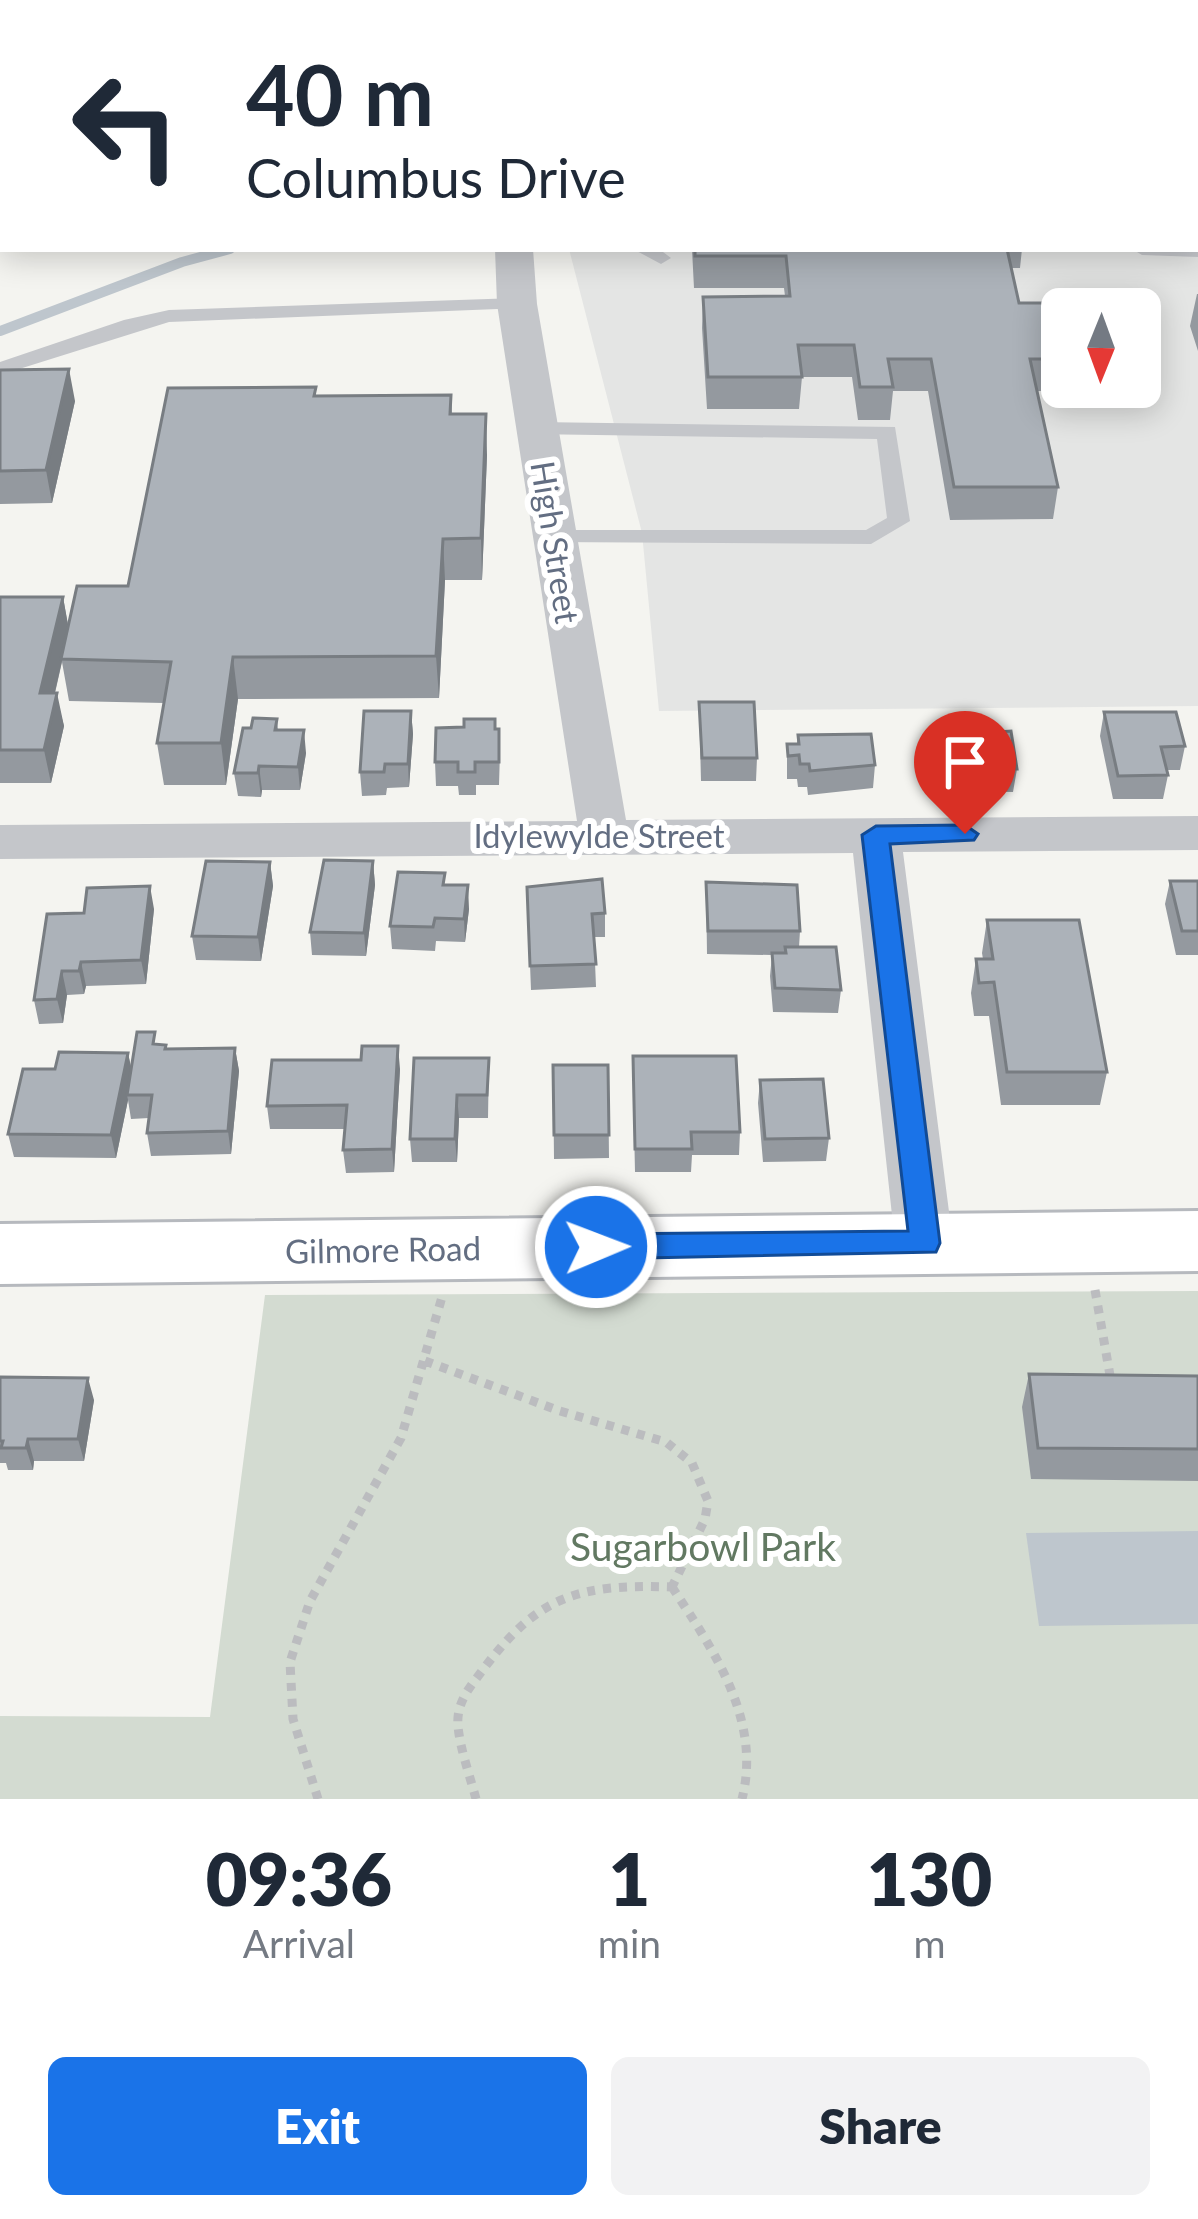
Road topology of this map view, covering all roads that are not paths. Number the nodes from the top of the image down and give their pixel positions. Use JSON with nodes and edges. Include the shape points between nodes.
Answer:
{"nodes":[{"id":1,"x":514,"y":252,"type":"edge"},
{"id":2,"x":517,"y":304,"type":"junction"},
{"id":3,"x":0,"y":369,"type":"edge"},
{"id":4,"x":538,"y":429,"type":"junction"},
{"id":5,"x":555,"y":537,"type":"junction"},
{"id":6,"x":1198,"y":833,"type":"edge"},
{"id":7,"x":889,"y":834,"type":"junction"},
{"id":8,"x":604,"y":835,"type":"junction"},
{"id":9,"x":0,"y":842,"type":"edge"},
{"id":10,"x":1198,"y":1241,"type":"edge"},
{"id":11,"x":925,"y":1243,"type":"junction"},
{"id":12,"x":0,"y":1254,"type":"edge"}],
"edges":[{"from":1,"to":2,"type":"street","name":"High Street"},
{"from":2,"to":3,"type":"lane","via":[[169,316]]},
{"from":2,"to":4,"type":"street","name":"High Street"},
{"from":4,"to":5,"type":"street","name":"High Street"},
{"from":4,"to":5,"type":"lane","via":[[887,433],[899,521],[872,537]]},
{"from":5,"to":8,"type":"street","name":"High Street"},
{"from":6,"to":7,"type":"street","name":"Idylewylde Street"},
{"from":7,"to":8,"type":"street","name":"Idylewylde Street"},
{"from":7,"to":11,"type":"street","via":[[876,835]]},
{"from":8,"to":9,"type":"street","name":"Idylewylde Street"},
{"from":10,"to":11,"type":"main road","name":"Gilmore Road"},
{"from":11,"to":12,"type":"main road","name":"Gilmore Road"}]}
